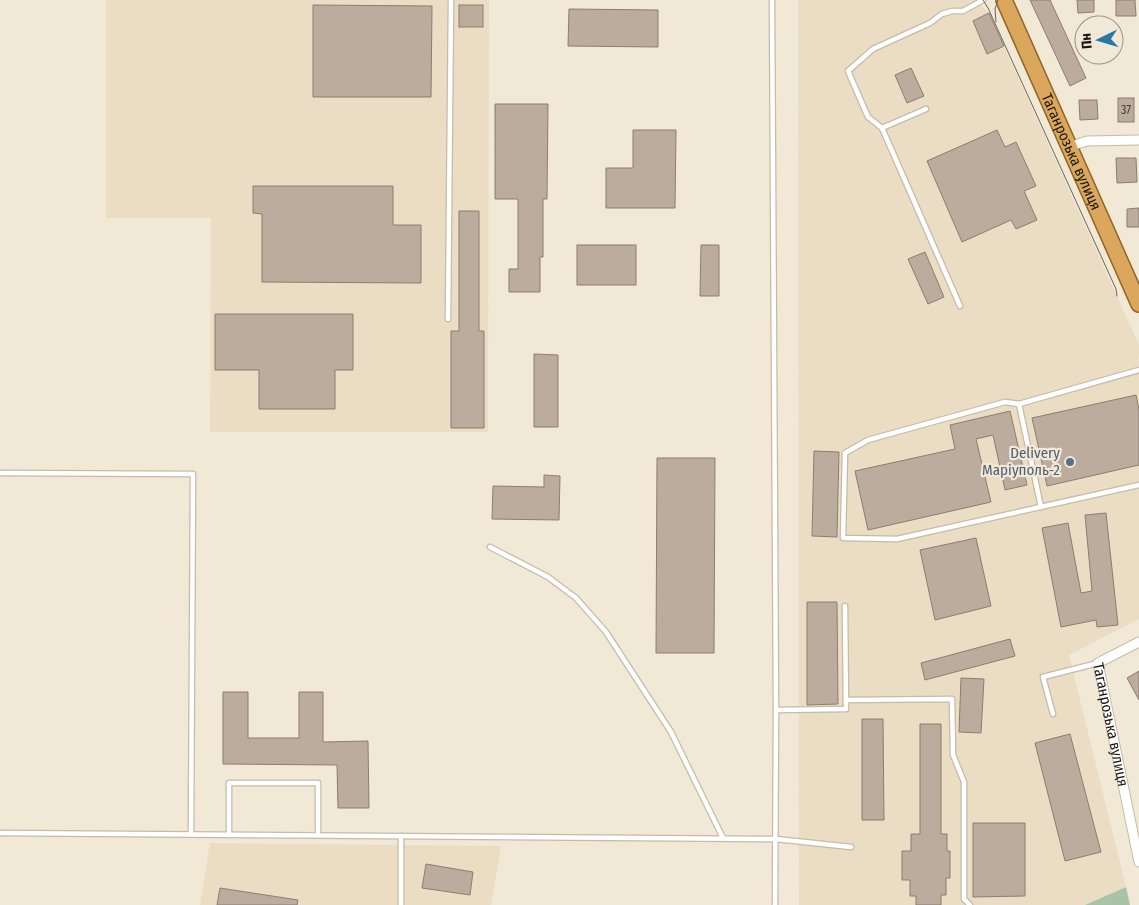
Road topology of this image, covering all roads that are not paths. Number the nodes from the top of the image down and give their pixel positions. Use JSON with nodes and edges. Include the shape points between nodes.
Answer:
{"nodes":[{"id":1,"x":451,"y":0,"type":"edge"},
{"id":2,"x":772,"y":0,"type":"edge"},
{"id":3,"x":983,"y":0,"type":"edge"},
{"id":4,"x":1004,"y":0,"type":"edge"},
{"id":5,"x":926,"y":109,"type":"dead end"},
{"id":6,"x":882,"y":128,"type":"junction"},
{"id":7,"x":1139,"y":140,"type":"edge"},
{"id":8,"x":1069,"y":147,"type":"junction"},
{"id":9,"x":1139,"y":302,"type":"edge"},
{"id":10,"x":960,"y":306,"type":"dead end"},
{"id":11,"x":448,"y":319,"type":"dead end"},
{"id":12,"x":1139,"y":370,"type":"edge"},
{"id":13,"x":1018,"y":404,"type":"junction"},
{"id":14,"x":0,"y":473,"type":"edge"},
{"id":15,"x":1139,"y":485,"type":"edge"},
{"id":16,"x":1042,"y":507,"type":"junction"},
{"id":17,"x":490,"y":547,"type":"dead end"},
{"id":18,"x":845,"y":606,"type":"dead end"},
{"id":19,"x":1139,"y":642,"type":"edge"},
{"id":20,"x":1098,"y":663,"type":"junction"},
{"id":21,"x":846,"y":700,"type":"junction"},
{"id":22,"x":776,"y":710,"type":"junction"},
{"id":23,"x":1053,"y":714,"type":"dead end"},
{"id":24,"x":0,"y":833,"type":"edge"},
{"id":25,"x":191,"y":834,"type":"junction"},
{"id":26,"x":228,"y":834,"type":"junction"},
{"id":27,"x":318,"y":835,"type":"junction"},
{"id":28,"x":401,"y":836,"type":"junction"},
{"id":29,"x":723,"y":838,"type":"junction"},
{"id":30,"x":776,"y":839,"type":"junction"},
{"id":31,"x":851,"y":847,"type":"dead end"},
{"id":32,"x":1139,"y":862,"type":"edge"},
{"id":33,"x":401,"y":905,"type":"edge"},
{"id":34,"x":775,"y":905,"type":"edge"},
{"id":35,"x":970,"y":905,"type":"edge"}],
"edges":[{"from":1,"to":11,"type":"lane"},
{"from":2,"to":22,"type":"lane"},
{"from":3,"to":6,"type":"lane","via":[[963,11],[942,14],[930,23],[873,49],[848,71],[868,117]]},
{"from":4,"to":8,"type":"highway","name":"Таганрозька вулиця"},
{"from":5,"to":6,"type":"lane"},
{"from":6,"to":10,"type":"lane"},
{"from":7,"to":8,"type":"street","via":[[1087,141]]},
{"from":8,"to":9,"type":"highway","name":"Таганрозька вулиця"},
{"from":12,"to":13,"type":"lane"},
{"from":13,"to":16,"type":"lane"},
{"from":13,"to":16,"type":"lane","via":[[1005,402],[868,440],[845,453],[843,538],[897,539]]},
{"from":14,"to":25,"type":"lane","via":[[193,474]]},
{"from":15,"to":16,"type":"lane"},
{"from":17,"to":29,"type":"lane","via":[[548,577],[576,598],[606,632],[670,732]]},
{"from":18,"to":21,"type":"lane"},
{"from":19,"to":20,"type":"street","name":"Таганрозька вулиця"},
{"from":20,"to":23,"type":"lane","via":[[1043,677]]},
{"from":20,"to":32,"type":"street","name":"Таганрозька вулиця"},
{"from":21,"to":22,"type":"lane","via":[[846,709]]},
{"from":21,"to":35,"type":"lane","via":[[952,699],[953,755],[964,782],[964,899]]},
{"from":22,"to":30,"type":"lane"},
{"from":24,"to":25,"type":"lane"},
{"from":25,"to":26,"type":"lane"},
{"from":26,"to":27,"type":"lane"},
{"from":26,"to":27,"type":"lane","via":[[229,783],[308,783],[318,784]]},
{"from":27,"to":28,"type":"lane"},
{"from":28,"to":29,"type":"lane"},
{"from":28,"to":33,"type":"lane"},
{"from":29,"to":30,"type":"lane"},
{"from":30,"to":31,"type":"lane"},
{"from":30,"to":34,"type":"lane"}]}
